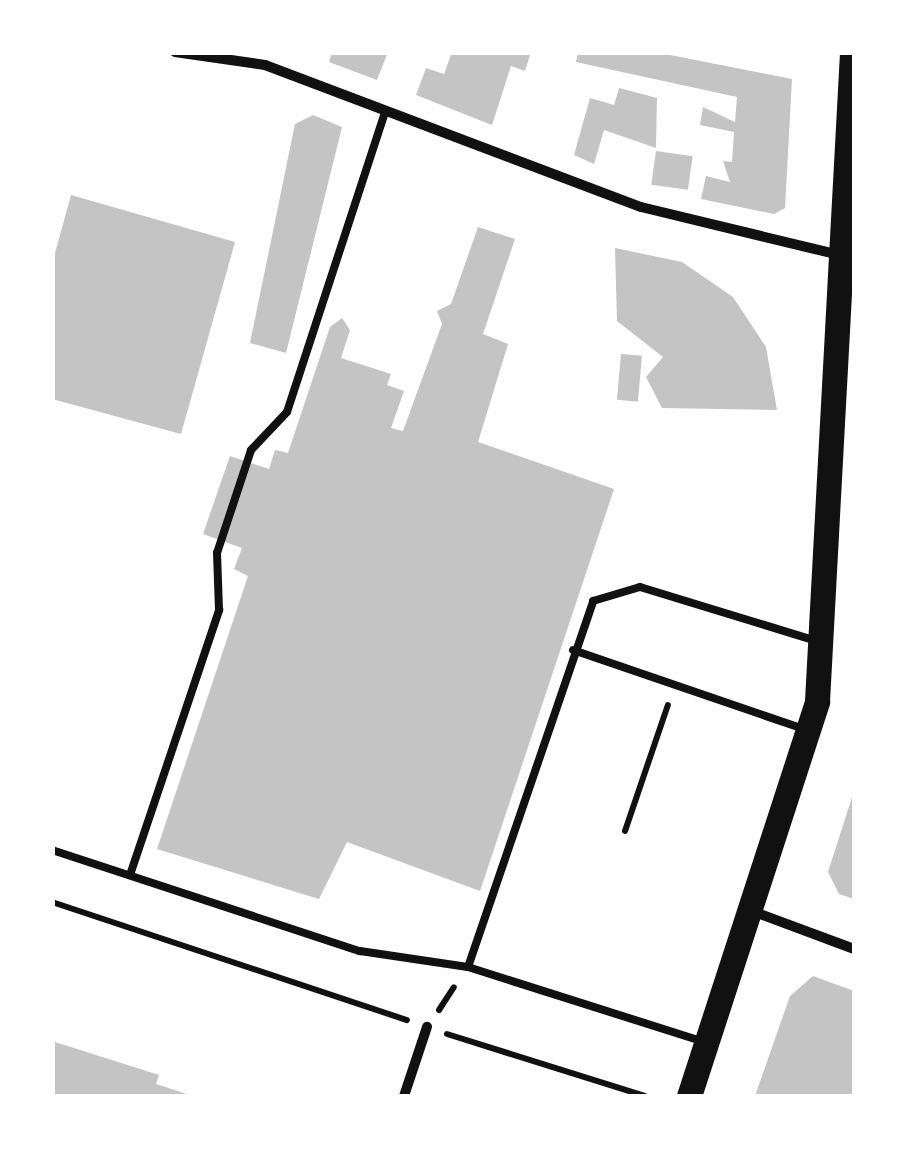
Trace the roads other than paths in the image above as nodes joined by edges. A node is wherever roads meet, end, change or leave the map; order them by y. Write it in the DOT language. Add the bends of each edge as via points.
graph roads {
  1 [pos="175,52"];
  2 [pos="852,52"];
  3 [pos="384,112"];
  4 [pos="846,256"];
  5 [pos="821,642"];
  6 [pos="574,650"];
  7 [pos="808,730"];
  8 [pos="52,850"];
  9 [pos="130,875"];
  10 [pos="751,910"];
  11 [pos="854,949"];
  12 [pos="468,967"];
  13 [pos="427,1027"];
  14 [pos="707,1043"];
  15 [pos="404,1096"];
  16 [pos="689,1096"];
  1 -- 3 [label="street" via="264,65"];
  2 -- 4 [label="main road"];
  3 -- 4 [label="street" via="641,207"];
  3 -- 9 [label="lane" via="287,412 252,450 217,553 219,610"];
  4 -- 5 [label="main road"];
  5 -- 6 [label="lane" via="640,587 593,602"];
  5 -- 7 [label="main road"];
  6 -- 7 [label="lane"];
  6 -- 12 [label="lane"];
  7 -- 10 [label="main road"];
  8 -- 9 [label="lane"];
  9 -- 12 [label="lane" via="360,951"];
  10 -- 11 [label="street"];
  10 -- 14 [label="main road"];
  12 -- 14 [label="lane"];
  13 -- 15 [label="street"];
  14 -- 16 [label="main road"];
}
